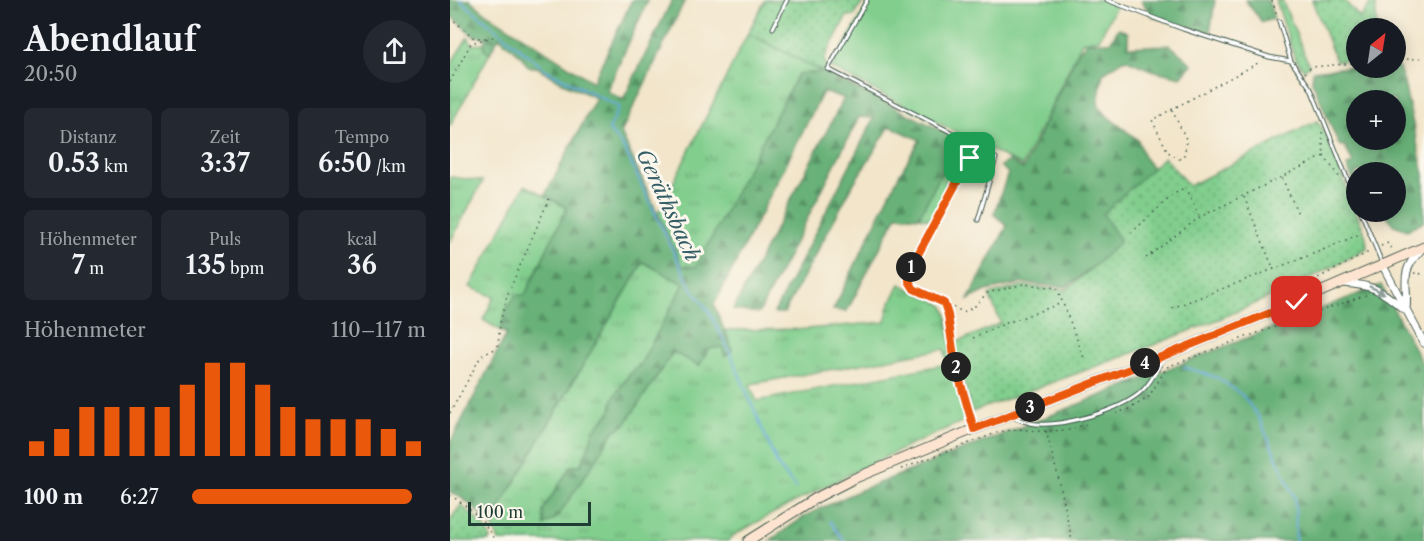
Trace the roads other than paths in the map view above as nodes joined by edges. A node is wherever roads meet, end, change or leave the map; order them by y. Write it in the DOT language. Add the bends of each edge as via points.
graph roads {
  1 [pos="787,0"];
  2 [pos="867,0"];
  3 [pos="1107,0"];
  4 [pos="1279,21"];
  5 [pos="773,27"];
  6 [pos="1291,60"];
  7 [pos="974,144"];
  8 [pos="1346,177"];
  9 [pos="978,220"];
  10 [pos="1365,222"];
  11 [pos="1424,247"];
  12 [pos="1382,264"];
  13 [pos="1342,283"];
  14 [pos="1406,312"];
  15 [pos="1424,343"];
  16 [pos="1166,355"];
  17 [pos="1008,416"];
  18 [pos="974,429"];
  19 [pos="748,541"];
  1 -- 5 [label="lane"];
  2 -- 7 [label="lane" via="828,69"];
  3 -- 6 [label="lane" via="1160,22 1269,57"];
  4 -- 6 [label="lane"];
  6 -- 8 [label="lane" via="1311,89"];
  7 -- 9 [label="lane" via="996,158"];
  7 -- 18 [label="lane" via="909,271 914,289 944,303 955,364"];
  10 -- 12 [label="lane"];
  11 -- 12 [label="main road"];
  11 -- 14 [label="street" via="1406,272"];
  12 -- 13 [label="main road"];
  12 -- 14 [label="street"];
  13 -- 14 [label="street, one-way" via="1374,287"];
  13 -- 16 [label="main road"];
  14 -- 15 [label="street"];
  16 -- 17 [label="main road"];
  16 -- 17 [label="lane" via="1143,391 1127,402 1071,422 1030,423"];
  17 -- 18 [label="main road"];
  18 -- 19 [label="main road" via="853,479"];
}
